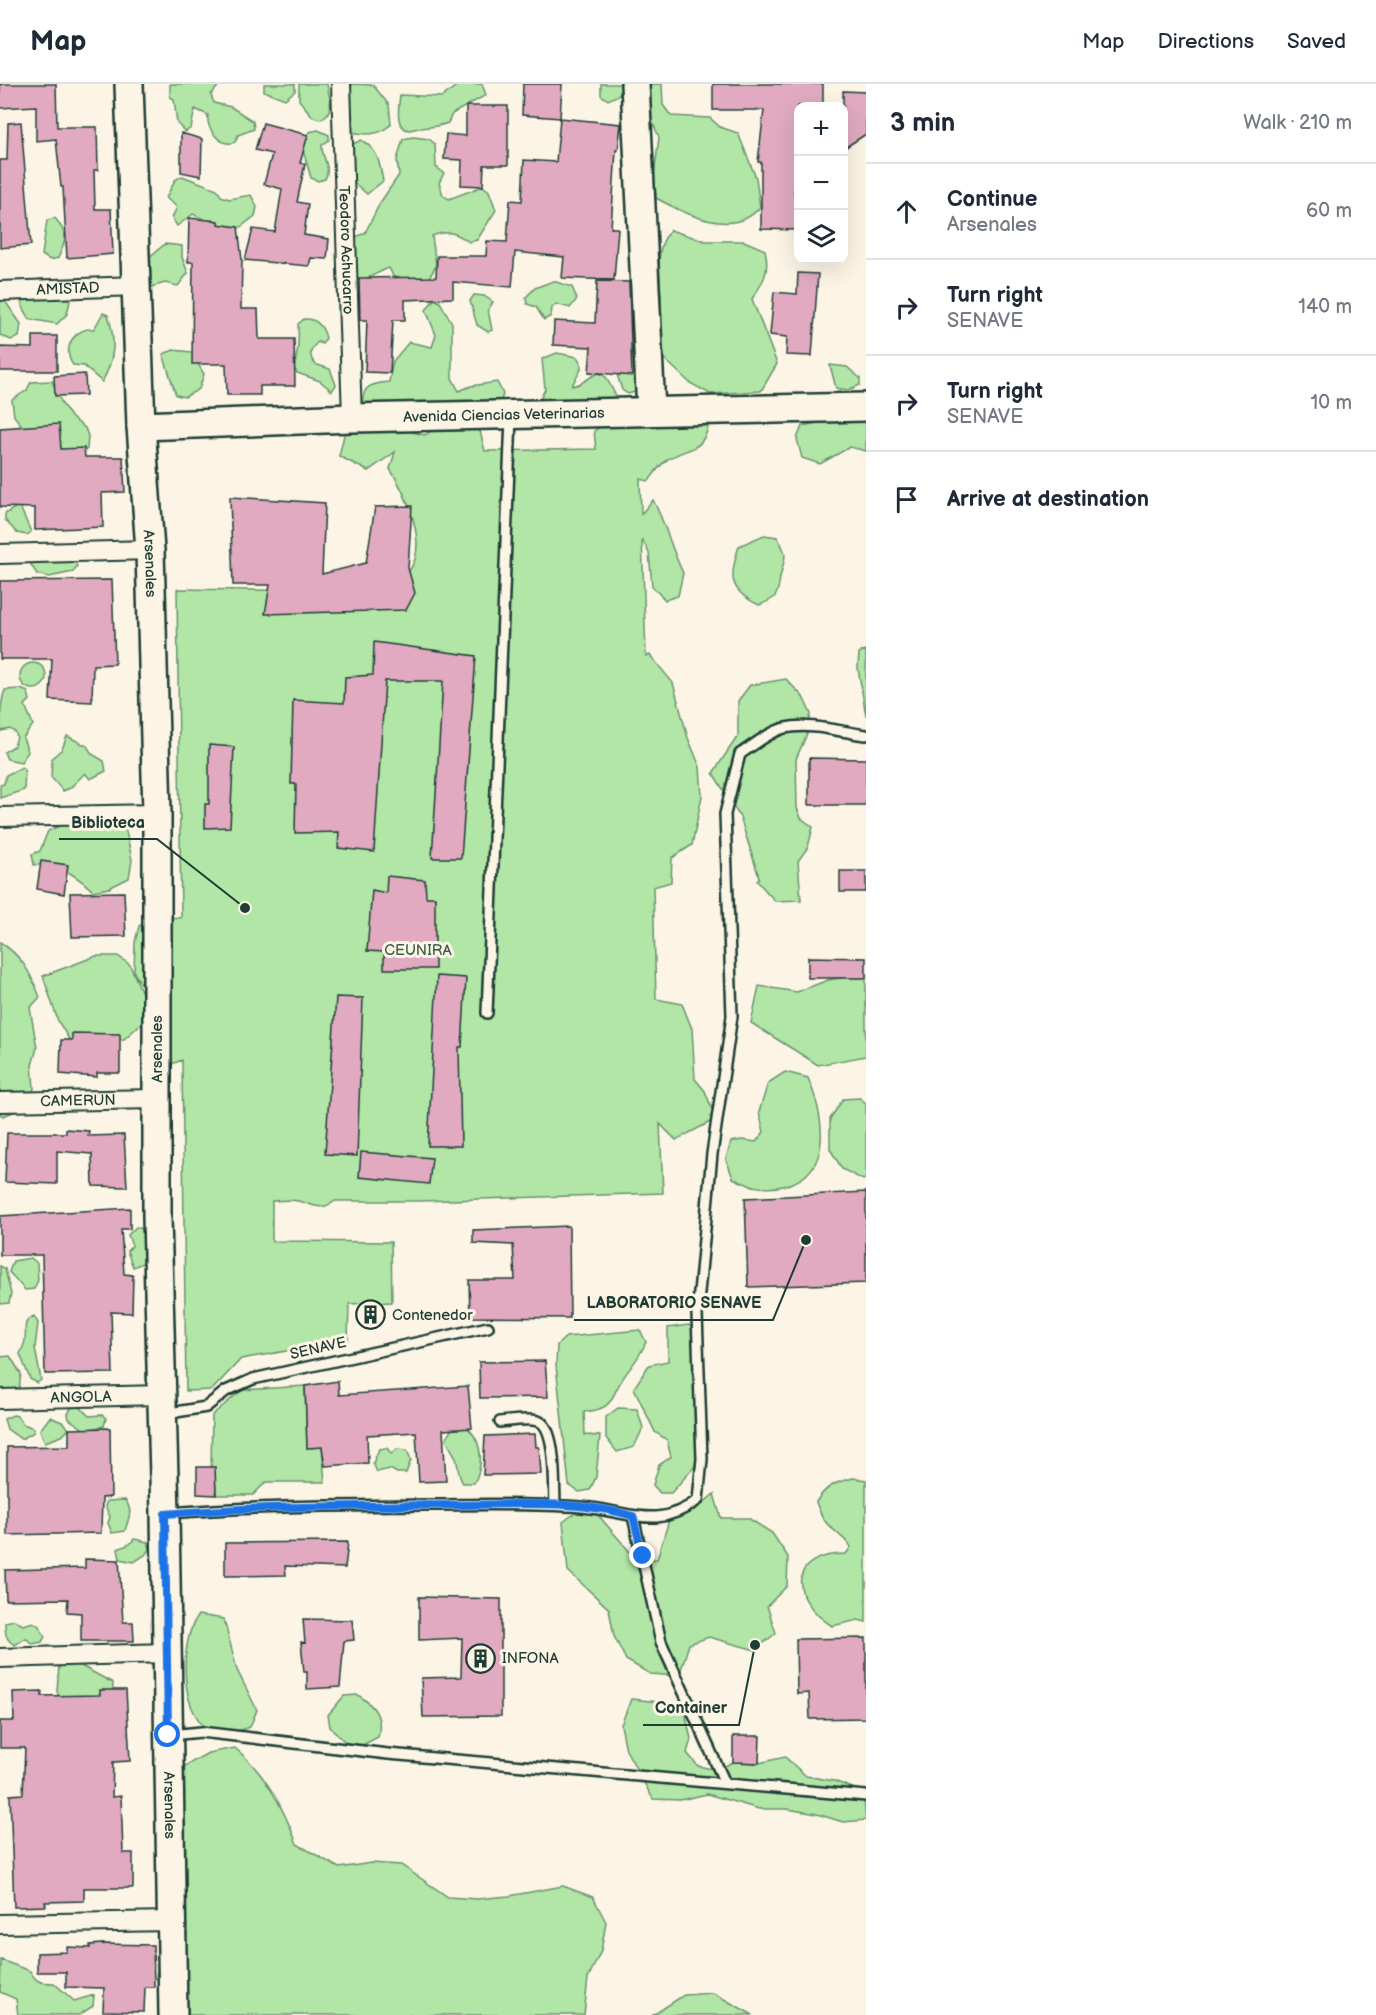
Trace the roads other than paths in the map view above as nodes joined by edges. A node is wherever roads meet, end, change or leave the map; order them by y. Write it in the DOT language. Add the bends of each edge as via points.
graph roads {
  1 [pos="129,84"];
  2 [pos="341,84"];
  3 [pos="635,84"];
  4 [pos="136,286"];
  5 [pos="0,291"];
  6 [pos="866,407"];
  7 [pos="651,411"];
  8 [pos="511,414"];
  9 [pos="352,418"];
  10 [pos="141,426"];
  11 [pos="150,550"];
  12 [pos="0,554"];
  13 [pos="866,735"];
  14 [pos="157,814"];
  15 [pos="0,817"];
  16 [pos="487,1012"];
  17 [pos="156,1099"];
  18 [pos="0,1102"];
  19 [pos="488,1327"];
  20 [pos="0,1399"];
  21 [pos="161,1405"];
  22 [pos="500,1422"];
  23 [pos="555,1505"];
  24 [pos="165,1514"];
  25 [pos="633,1516"];
  26 [pos="166,1653"];
  27 [pos="0,1658"];
  28 [pos="168,1735"];
  29 [pos="725,1783"];
  30 [pos="866,1796"];
  31 [pos="171,1921"];
  32 [pos="0,1924"];
  33 [pos="173,2015"];
  1 -- 4 [label="main road, Arsenales"];
  2 -- 9 [label="street, Teodoro Achucarro"];
  3 -- 7 [label="main road"];
  4 -- 5 [label="street, AMISTAD"];
  4 -- 10 [label="main road, Arsenales"];
  6 -- 7 [label="main road, Avenida Ciencias Veterinarias"];
  7 -- 8 [label="main road, Avenida Ciencias Veterinarias"];
  8 -- 9 [label="main road, Avenida Ciencias Veterinarias"];
  8 -- 16 [label="lane"];
  9 -- 10 [label="main road, Avenida Ciencias Veterinarias"];
  10 -- 11 [label="main road, Arsenales"];
  11 -- 12 [label="street"];
  11 -- 14 [label="main road, Arsenales"];
  13 -- 25 [label="lane" via="810,727 785,728 740,754 725,814 732,1016 712,1154 697,1314 702,1459 698,1500 681,1513 665,1517"];
  14 -- 15 [label="street"];
  14 -- 17 [label="main road, Arsenales"];
  17 -- 18 [label="street, CAMERUN"];
  17 -- 21 [label="main road, Arsenales"];
  19 -- 21 [label="lane, SENAVE" via="253,1379 226,1391 206,1407"];
  20 -- 21 [label="street, ANGOLA"];
  21 -- 24 [label="main road, Arsenales"];
  22 -- 23 [label="lane" via="538,1421 546,1426 551,1437"];
  23 -- 24 [label="lane" via="263,1506"];
  23 -- 25 [label="lane" via="607,1509"];
  24 -- 26 [label="main road, Arsenales"];
  25 -- 29 [label="lane" via="662,1642"];
  26 -- 27 [label="street"];
  26 -- 28 [label="main road, Arsenales"];
  28 -- 29 [label="lane" via="201,1732 388,1754"];
  28 -- 31 [label="main road, Arsenales"];
  29 -- 30 [label="lane"];
  31 -- 32 [label="street"];
  31 -- 33 [label="main road, Arsenales"];
}
